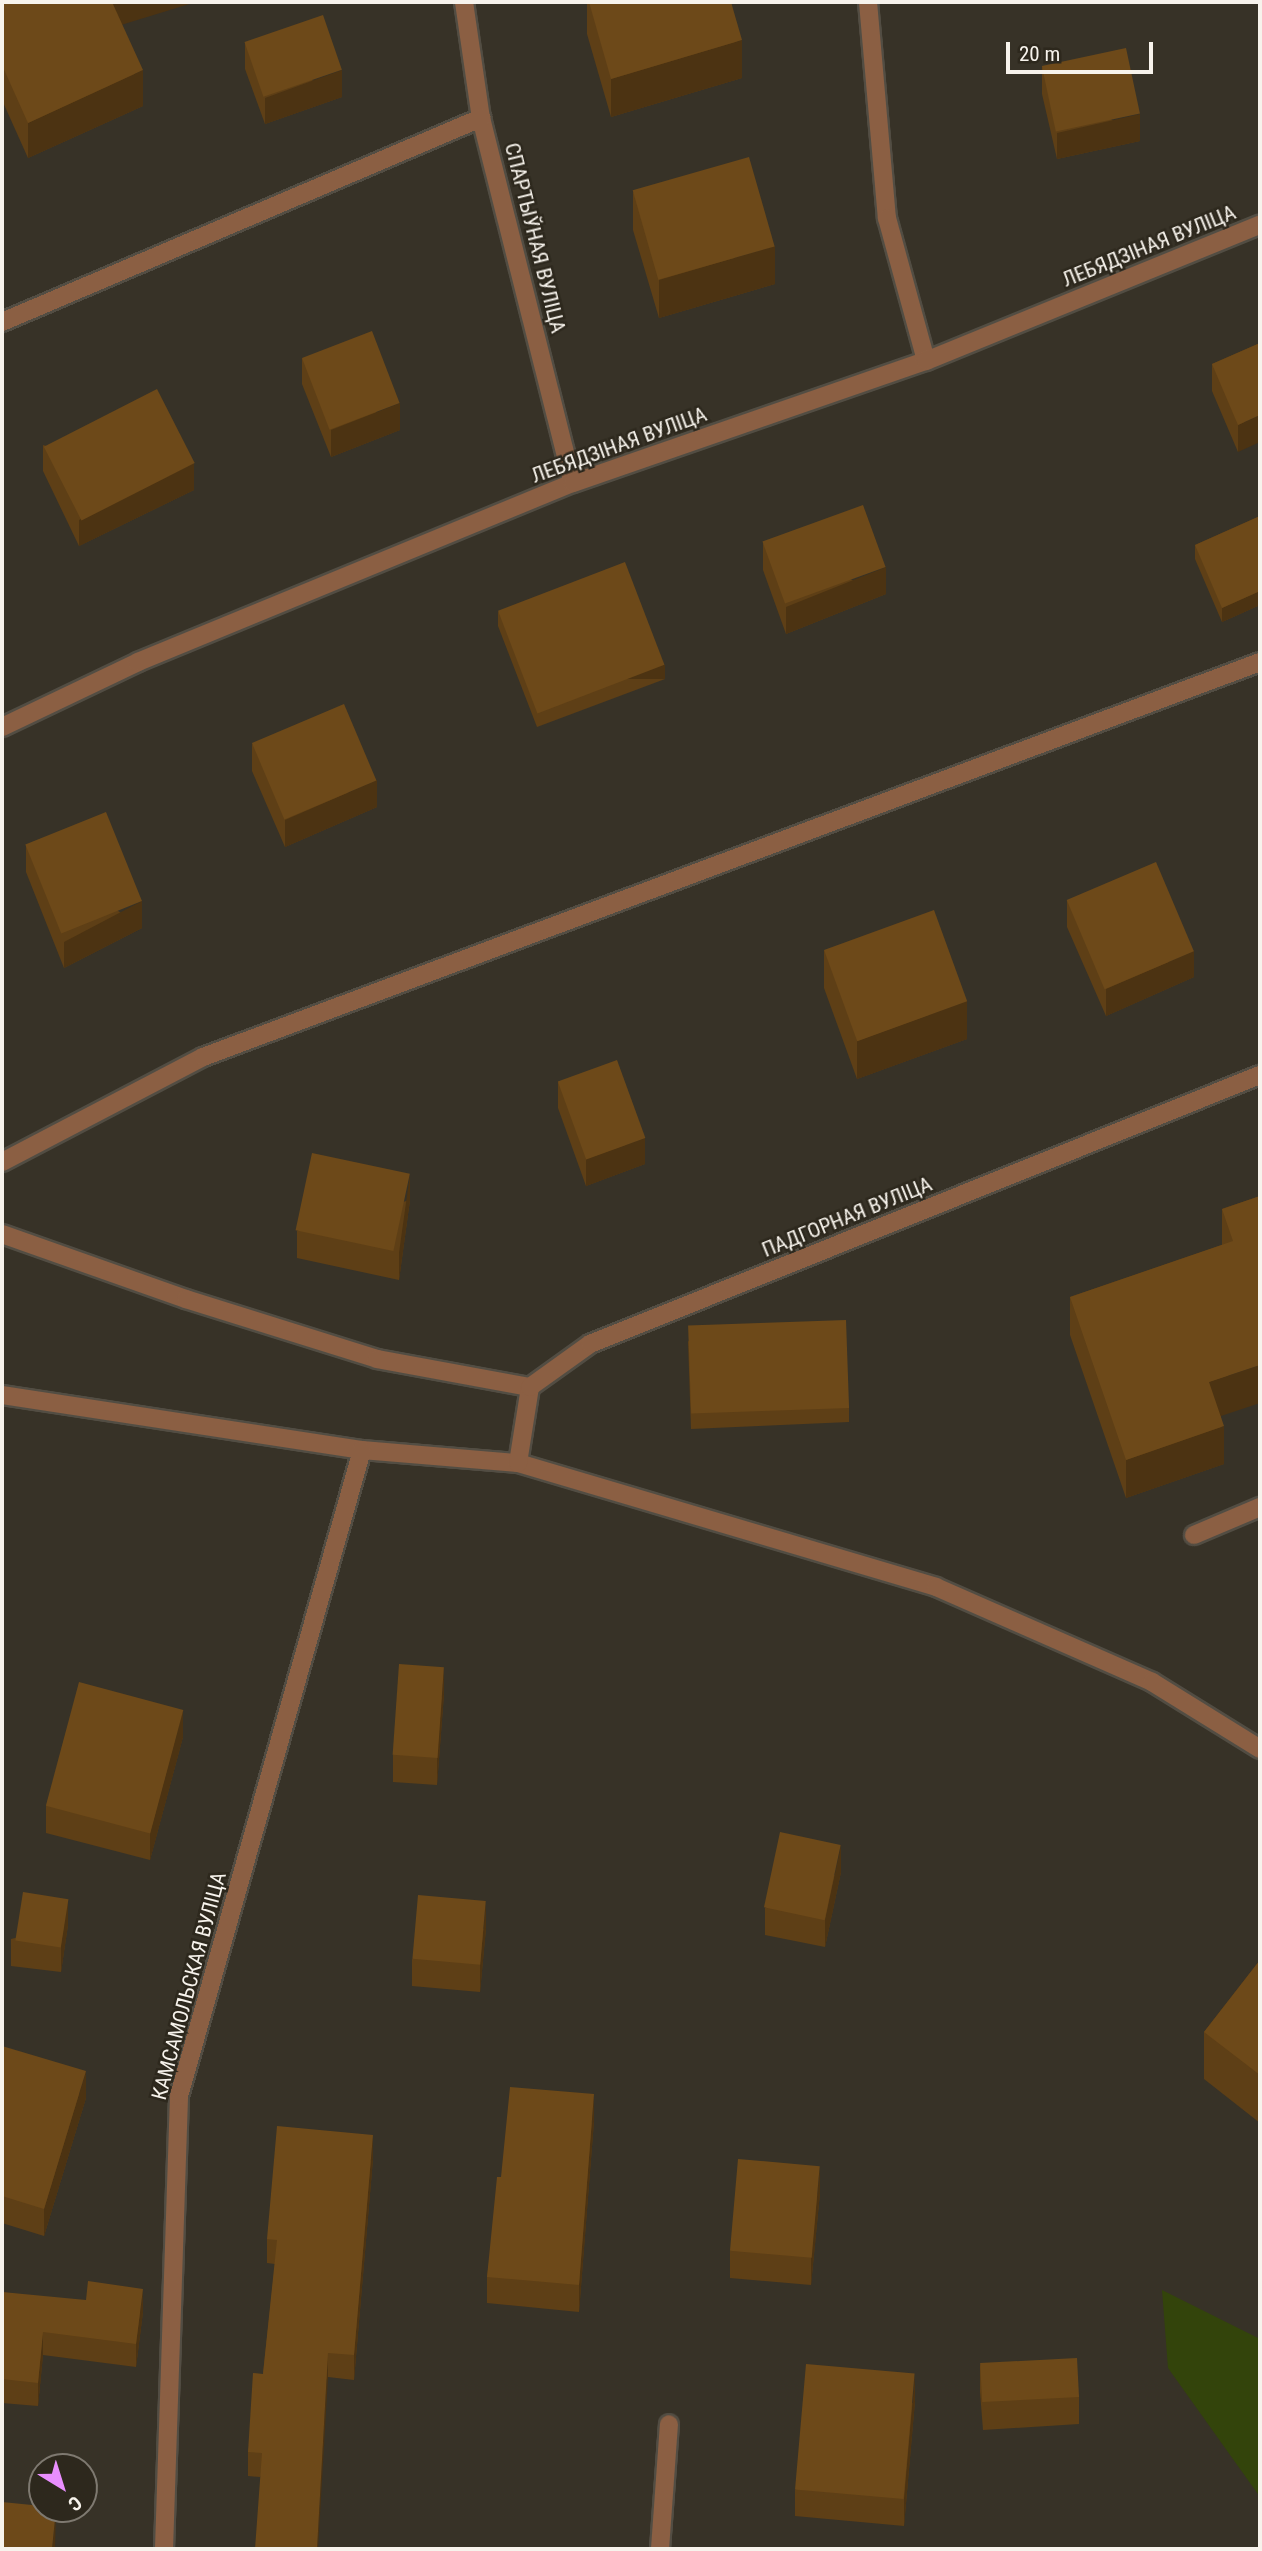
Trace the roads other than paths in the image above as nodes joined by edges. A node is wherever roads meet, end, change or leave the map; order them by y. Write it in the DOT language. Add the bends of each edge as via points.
graph roads {
  1 [pos="464,2"];
  2 [pos="868,2"];
  3 [pos="481,118"];
  4 [pos="1260,225"];
  5 [pos="2,322"];
  6 [pos="926,361"];
  7 [pos="573,483"];
  8 [pos="1260,662"];
  9 [pos="2,727"];
  10 [pos="1260,1075"];
  11 [pos="2,1162"];
  12 [pos="2,1234"];
  13 [pos="530,1387"];
  14 [pos="2,1395"];
  15 [pos="362,1450"];
  16 [pos="518,1463"];
  17 [pos="1260,1507"];
  18 [pos="1194,1535"];
  19 [pos="1260,1749"];
  20 [pos="669,2424"];
  21 [pos="164,2549"];
  22 [pos="660,2549"];
  1 -- 3 [label="street, СПАРТЫЎНАЯ ВУЛІЦА"];
  2 -- 6 [label="street" via="887,218"];
  3 -- 5 [label="street"];
  3 -- 7 [label="street, СПАРТЫЎНАЯ ВУЛІЦА"];
  4 -- 6 [label="street, ЛЕБЯДЗІНАЯ ВУЛІЦА"];
  6 -- 7 [label="street, ЛЕБЯДЗІНАЯ ВУЛІЦА"];
  7 -- 9 [label="street, ЛЕБЯДЗІНАЯ ВУЛІЦА" via="138,662"];
  8 -- 11 [label="street" via="203,1057"];
  10 -- 13 [label="street, ПАДГОРНАЯ ВУЛІЦА" via="590,1344"];
  12 -- 13 [label="street" via="377,1359"];
  13 -- 16 [label="street"];
  14 -- 15 [label="street"];
  15 -- 16 [label="street"];
  15 -- 21 [label="street, КАМСАМОЛЬСКАЯ ВУЛІЦА" via="179,2096"];
  16 -- 19 [label="street" via="936,1587 1152,1682"];
  17 -- 18 [label="street"];
  20 -- 22 [label="street"];
}
